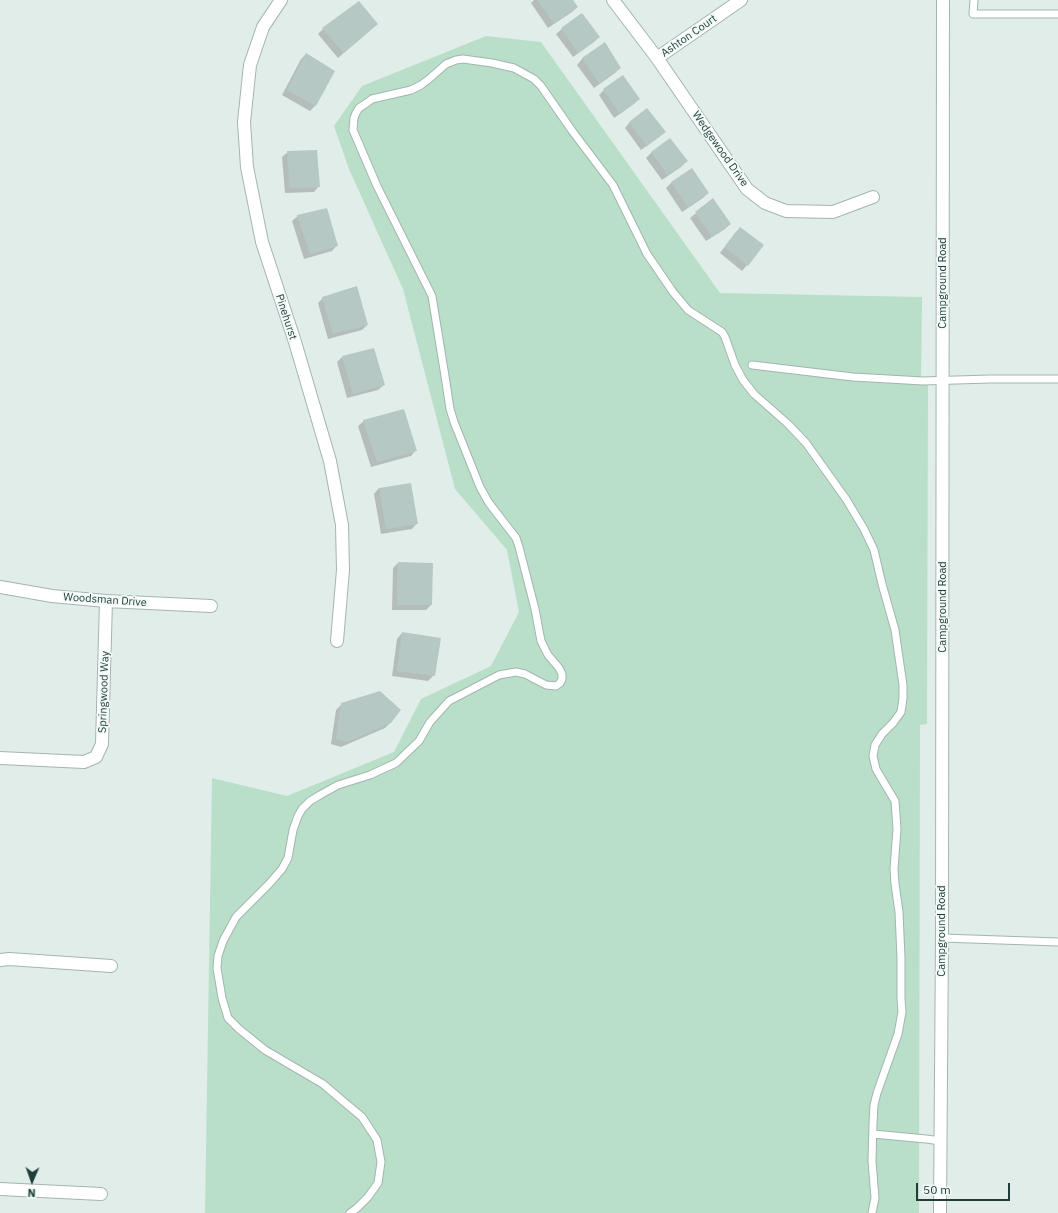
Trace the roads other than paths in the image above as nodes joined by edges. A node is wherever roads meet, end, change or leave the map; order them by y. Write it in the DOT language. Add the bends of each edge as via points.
graph roads {
  1 [pos="281,0"];
  2 [pos="613,0"];
  3 [pos="741,0"];
  4 [pos="943,0"];
  5 [pos="974,0"];
  6 [pos="1058,14"];
  7 [pos="657,58"];
  8 [pos="873,197"];
  9 [pos="752,365"];
  10 [pos="1058,379"];
  11 [pos="943,381"];
  12 [pos="0,587"];
  13 [pos="106,601"];
  14 [pos="211,606"];
  15 [pos="337,641"];
  16 [pos="0,758"];
  17 [pos="942,938"];
  18 [pos="1058,942"];
  19 [pos="0,960"];
  20 [pos="112,966"];
  21 [pos="873,1134"];
  22 [pos="941,1142"];
  23 [pos="0,1189"];
  24 [pos="102,1194"];
  25 [pos="350,1213"];
  26 [pos="872,1213"];
  27 [pos="940,1213"];
  1 -- 15 [label="street, Pinehurst" via="263,27 250,65 244,122 247,167 262,242 330,461 342,525 343,570"];
  2 -- 7 [label="street, Wedgewood Drive"];
  3 -- 7 [label="street, Ashton Court"];
  4 -- 11 [label="street, Campground Road"];
  5 -- 6 [label="lane" via="974,14"];
  7 -- 8 [label="street, Wedgewood Drive" via="747,189 765,203 786,211 833,212"];
  9 -- 11 [label="lane" via="853,377"];
  10 -- 11 [label="lane"];
  11 -- 17 [label="street, Campground Road"];
  12 -- 13 [label="street, Woodsman Drive" via="52,596"];
  13 -- 14 [label="street, Woodsman Drive"];
  13 -- 16 [label="street, Springwood Way" via="102,744 96,757 84,762"];
  17 -- 18 [label="lane"];
  17 -- 22 [label="street, Campground Road"];
  19 -- 20 [label="street"];
  21 -- 22 [label="lane"];
  21 -- 25 [label="lane" via="874,1105 895,1043 902,1012 899,912 894,869 897,829 895,801 876,769 873,756 875,745 901,712 903,698 895,630 874,550 846,499 806,443 754,394 743,380 722,332 688,310 673,292 647,254 613,185 541,86 534,79 509,67 456,60 446,64 416,87 372,100 364,105 354,118 353,130 377,186 432,296 454,422 480,488 489,504 516,538 542,640 548,655 559,668 562,679 556,686 546,685 516,672 498,675 449,701 430,722 419,741 396,763 338,785 310,802 298,816 288,858 282,869 236,917 223,941 218,956 218,968 228,1018 265,1050 323,1084 362,1117 377,1140 381,1162 378,1183 368,1197"];
  21 -- 26 [label="lane" via="875,1198"];
  22 -- 27 [label="street, Campground Road"];
  23 -- 24 [label="street"];
}
